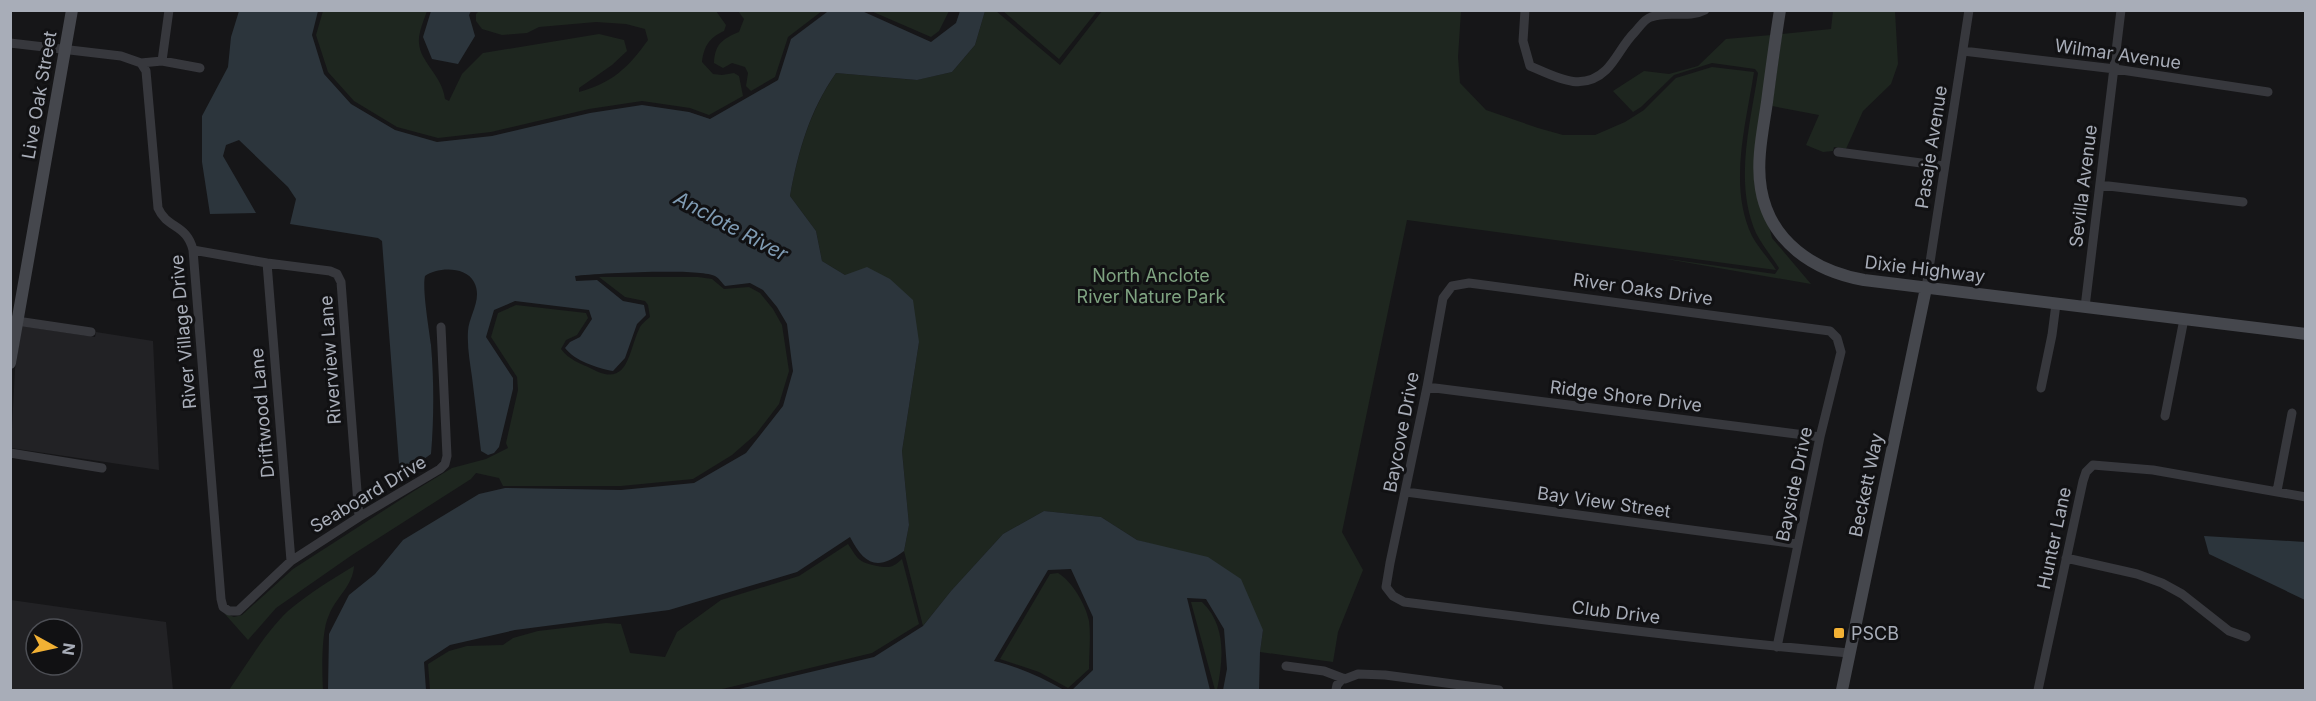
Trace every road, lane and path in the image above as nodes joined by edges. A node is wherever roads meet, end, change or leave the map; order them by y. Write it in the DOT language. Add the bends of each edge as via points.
graph roads {
  1 [pos="72,10"];
  2 [pos="169,10"];
  3 [pos="1525,10"];
  4 [pos="1705,10"];
  5 [pos="1780,10"];
  6 [pos="1969,10"];
  7 [pos="2121,10"];
  8 [pos="10,43"];
  9 [pos="66,50"];
  10 [pos="1963,51"];
  11 [pos="162,61"];
  12 [pos="141,63"];
  13 [pos="200,68"];
  14 [pos="2115,69"];
  15 [pos="2268,92"];
  16 [pos="1838,152"];
  17 [pos="1944,166"];
  18 [pos="2100,184"];
  19 [pos="2243,202"];
  20 [pos="193,250"];
  21 [pos="267,263"];
  22 [pos="1452,286"];
  23 [pos="1926,288"];
  24 [pos="2056,304"];
  25 [pos="2085,307"];
  26 [pos="2184,319"];
  27 [pos="14,320"];
  28 [pos="441,327"];
  29 [pos="1830,331"];
  30 [pos="91,332"];
  31 [pos="2306,334"];
  32 [pos="10,363"];
  33 [pos="1427,387"];
  34 [pos="2041,388"];
  35 [pos="2292,413"];
  36 [pos="2165,416"];
  37 [pos="1820,437"];
  38 [pos="10,453"];
  39 [pos="102,468"];
  40 [pos="2277,491"];
  41 [pos="1406,492"];
  42 [pos="2306,497"];
  43 [pos="358,517"];
  44 [pos="1797,544"];
  45 [pos="2066,558"];
  46 [pos="291,561"];
  47 [pos="1386,587"];
  48 [pos="229,611"];
  49 [pos="2246,638"];
  50 [pos="1777,647"];
  51 [pos="1849,653"];
  52 [pos="1286,666"];
  53 [pos="1343,678"];
  54 [pos="1336,690"];
  55 [pos="1499,690"];
  56 [pos="1842,690"];
  57 [pos="2038,690"];
  1 -- 9 [label="street, Live Oak Street"];
  2 -- 11 [label="street"];
  3 -- 4 [label="street" via="1523,41 1530,66 1575,84 1592,80 1607,69 1648,18 1696,15"];
  5 -- 23 [label="street, Dixie Highway" via="1760,159 1761,189 1773,221 1797,252 1820,268 1841,276"];
  6 -- 10 [label="street, Pasaje Avenue"];
  7 -- 14 [label="street, Sevilla Avenue"];
  8 -- 9 [label="street"];
  9 -- 12 [label="street" via="121,56"];
  9 -- 27 [label="street, Live Oak Street"];
  10 -- 14 [label="street, Wilmar Avenue"];
  10 -- 17 [label="street, Pasaje Avenue"];
  11 -- 12 [label="street"];
  11 -- 13 [label="street"];
  12 -- 20 [label="street, River Village Drive" via="146,70 158,208 163,217 187,233"];
  14 -- 15 [label="street, Wilmar Avenue"];
  14 -- 18 [label="street, Sevilla Avenue"];
  16 -- 17 [label="street"];
  17 -- 23 [label="street, Pasaje Avenue"];
  18 -- 19 [label="street"];
  18 -- 25 [label="street, Sevilla Avenue"];
  20 -- 21 [label="street, Riverview Lane"];
  20 -- 48 [label="street, River Village Drive" via="221,599"];
  21 -- 43 [label="street, Riverview Lane" via="330,271 341,282"];
  21 -- 46 [label="street, Driftwood Lane"];
  22 -- 29 [label="street, River Oaks Drive" via="1469,283"];
  22 -- 33 [label="street, Baycove Drive" via="1443,298"];
  23 -- 24 [label="street, Dixie Highway"];
  23 -- 51 [label="street, Beckett Way"];
  24 -- 25 [label="street, Dixie Highway"];
  24 -- 34 [label="street"];
  25 -- 26 [label="street, Dixie Highway"];
  26 -- 31 [label="street, Dixie Highway"];
  26 -- 36 [label="street"];
  27 -- 30 [label="street"];
  27 -- 32 [label="street, Live Oak Street"];
  28 -- 43 [label="street, Seaboard Drive" via="445,464"];
  29 -- 37 [label="street, Bayside Drive" via="1841,352"];
  33 -- 37 [label="street, Ridge Shore Drive"];
  33 -- 41 [label="street, Baycove Drive"];
  35 -- 40 [label="street"];
  37 -- 44 [label="street, Bayside Drive"];
  38 -- 39 [label="street"];
  40 -- 42 [label="street, Hunter Lane"];
  40 -- 45 [label="street, Hunter Lane" via="2153,470 2093,465 2086,472"];
  41 -- 44 [label="street, Bay View Street"];
  41 -- 47 [label="street, Baycove Drive"];
  43 -- 46 [label="street, Seaboard Drive"];
  44 -- 50 [label="street, Bayside Drive"];
  45 -- 49 [label="street" via="2162,583 2229,631"];
  45 -- 57 [label="street, Hunter Lane"];
  46 -- 48 [label="street, Seaboard Drive" via="238,611"];
  47 -- 50 [label="street, Club Drive" via="1404,602"];
  50 -- 51 [label="street, Club Drive"];
  51 -- 56 [label="street, Beckett Way"];
  52 -- 53 [label="street"];
  53 -- 54 [label="street"];
  53 -- 55 [label="street" via="1385,675"];
}
